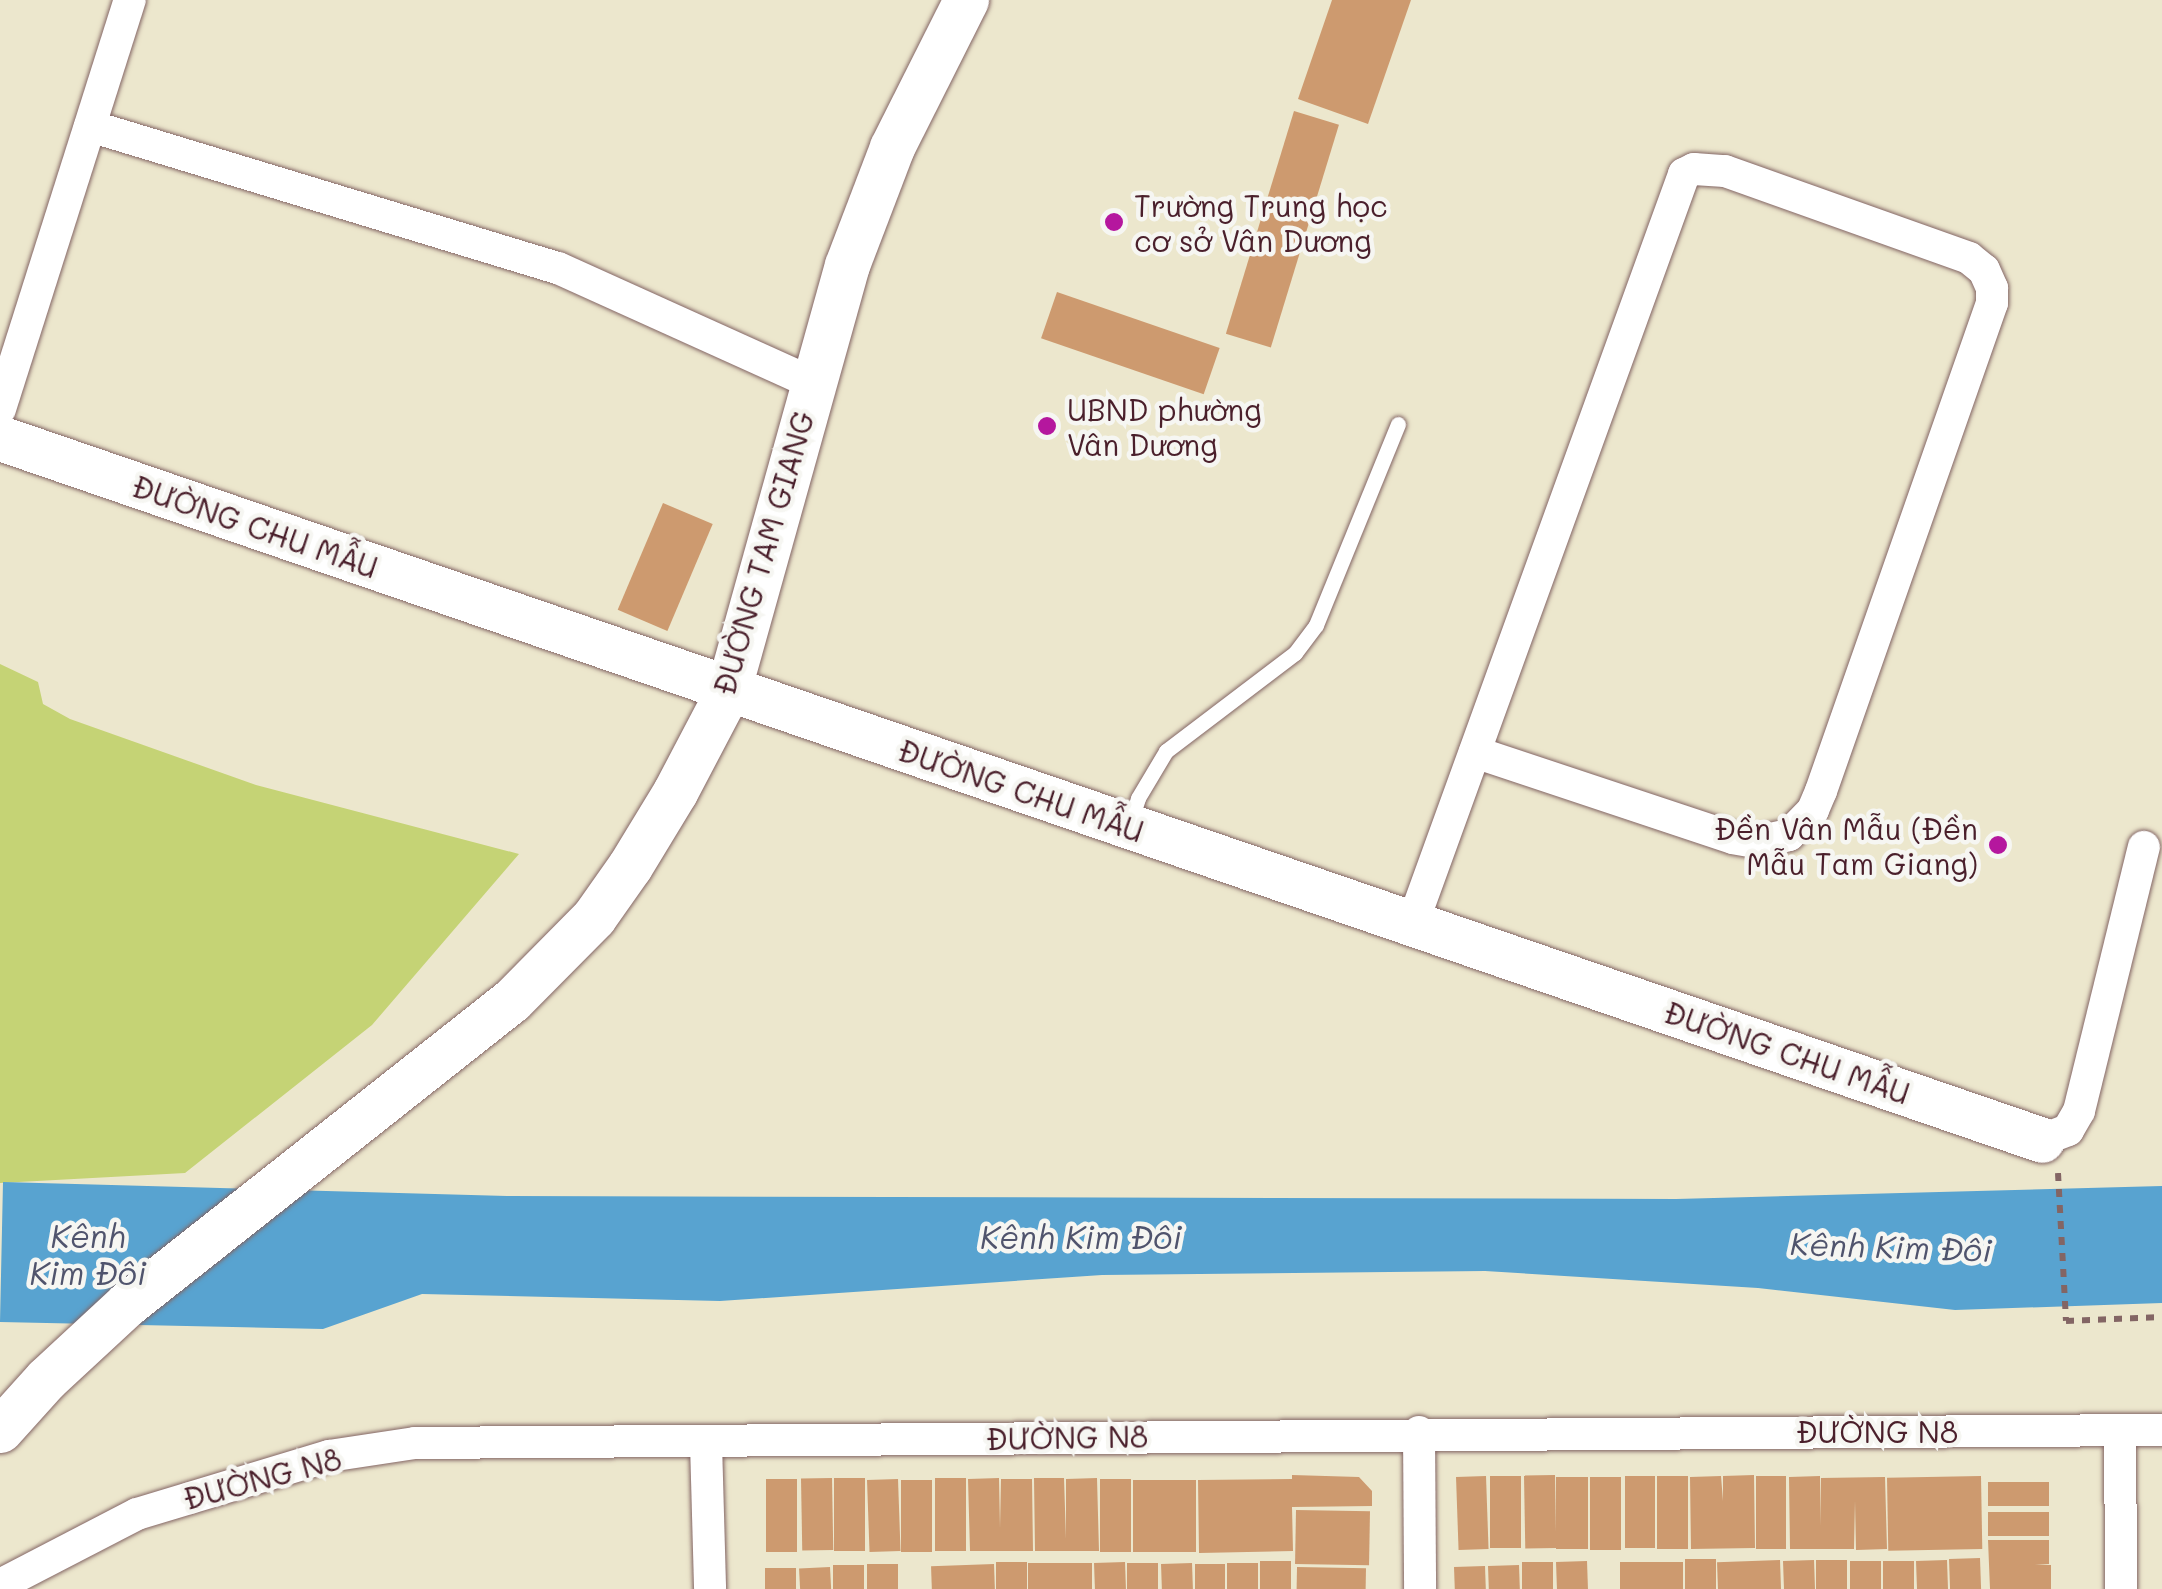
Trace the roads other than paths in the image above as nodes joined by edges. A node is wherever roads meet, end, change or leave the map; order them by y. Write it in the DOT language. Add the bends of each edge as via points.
graph roads {
  1 [pos="130,0"];
  2 [pos="966,0"];
  3 [pos="90,126"];
  4 [pos="813,382"];
  5 [pos="0,409"];
  6 [pos="1398,424"];
  7 [pos="0,438"];
  8 [pos="728,690"];
  9 [pos="1475,752"];
  10 [pos="1129,827"];
  11 [pos="2144,848"];
  12 [pos="1413,922"];
  13 [pos="2042,1140"];
  14 [pos="0,1430"];
  15 [pos="2120,1430"];
  16 [pos="2162,1430"];
  17 [pos="1419,1432"];
  18 [pos="706,1442"];
  19 [pos="0,1585"];
  20 [pos="710,1589"];
  21 [pos="1420,1589"];
  22 [pos="2121,1589"];
  1 -- 3 [label="street"];
  2 -- 4 [label="street, ĐƯỜNG TAM GIANG" via="892,147 847,265"];
  3 -- 4 [label="street" via="558,268"];
  3 -- 5 [label="street"];
  4 -- 8 [label="street, ĐƯỜNG TAM GIANG"];
  6 -- 10 [label="lane" via="1316,624 1295,653 1166,751"];
  7 -- 8 [label="street, ĐƯỜNG CHU MẪU"];
  8 -- 10 [label="street, ĐƯỜNG CHU MẪU"];
  8 -- 14 [label="street, ĐƯỜNG TAM GIANG" via="676,792 594,917 511,1001 94,1334"];
  9 -- 9 [label="street" via="1684,174 1725,171 1969,258 1984,270 1992,304 1822,791 1789,835 1755,842 1733,838"];
  9 -- 12 [label="street"];
  10 -- 12 [label="street, ĐƯỜNG CHU MẪU"];
  11 -- 13 [label="street" via="2079,1111 2062,1135"];
  12 -- 13 [label="street, ĐƯỜNG CHU MẪU"];
  15 -- 16 [label="street, ĐƯỜNG N8"];
  15 -- 17 [label="street, ĐƯỜNG N8"];
  15 -- 22 [label="street"];
  17 -- 18 [label="street, ĐƯỜNG N8"];
  17 -- 21 [label="street"];
  18 -- 19 [label="street, ĐƯỜNG N8" via="415,1443 329,1456 138,1514"];
  18 -- 20 [label="street"];
}
